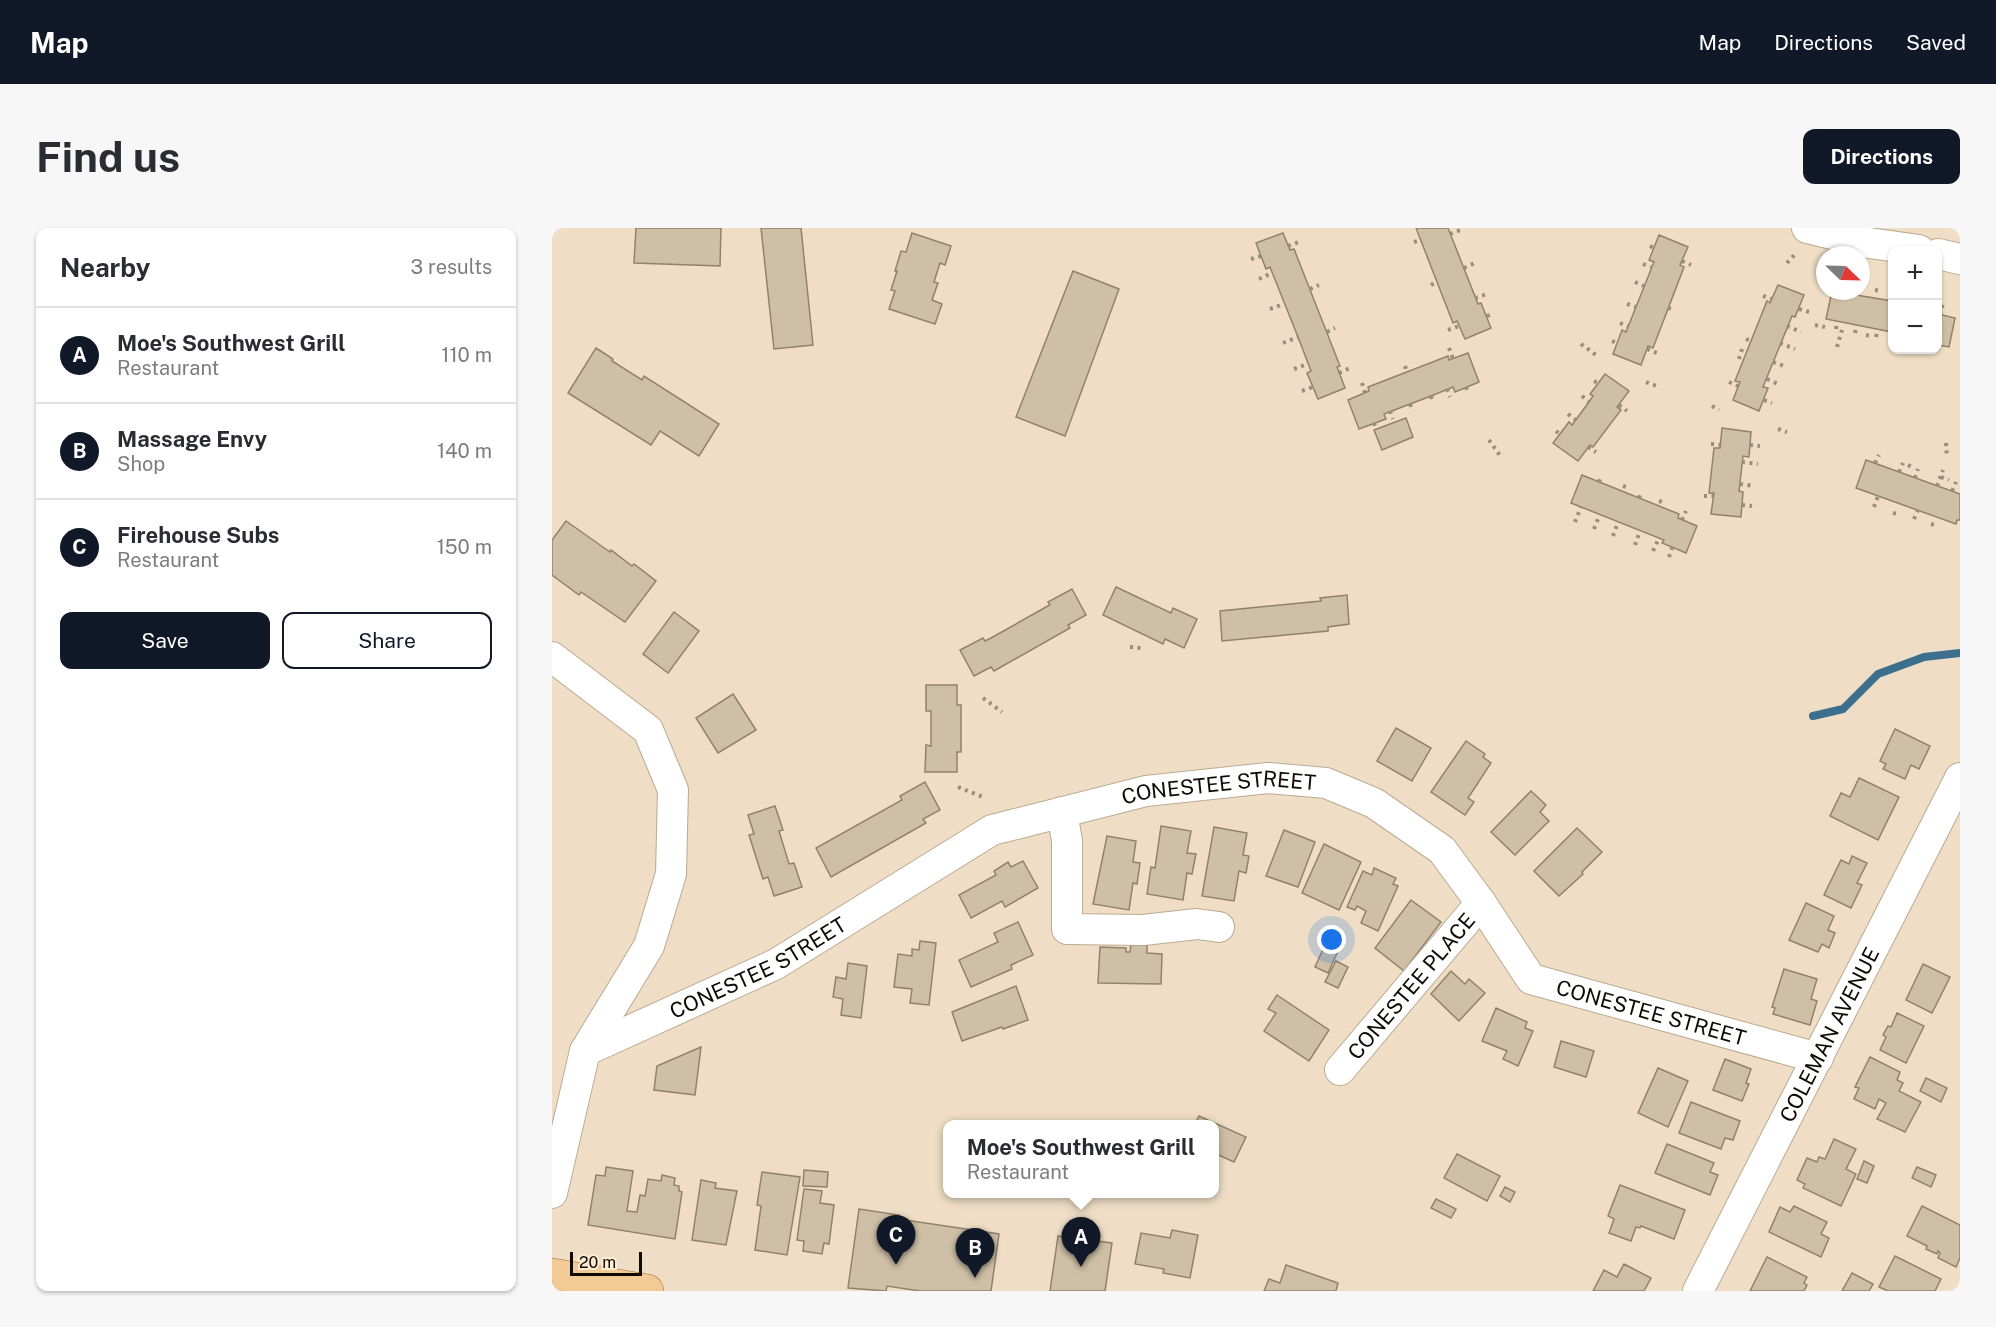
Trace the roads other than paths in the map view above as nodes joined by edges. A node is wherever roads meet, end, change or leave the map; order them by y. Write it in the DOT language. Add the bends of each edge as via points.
graph roads {
  1 [pos="1808,228"];
  2 [pos="1890,246"];
  3 [pos="1942,255"];
  4 [pos="1960,259"];
  5 [pos="552,657"];
  6 [pos="1960,778"];
  7 [pos="1062,812"];
  8 [pos="1481,903"];
  9 [pos="1219,927"];
  10 [pos="585,1051"];
  11 [pos="1818,1058"];
  12 [pos="1340,1070"];
  13 [pos="552,1193"];
  14 [pos="552,1275"];
  15 [pos="647,1291"];
  16 [pos="1698,1291"];
  1 -- 2 [label="street"];
  3 -- 4 [label="street"];
  5 -- 10 [label="street" via="648,730 673,790 671,873 649,946"];
  6 -- 11 [label="street, COLEMAN AVENUE"];
  7 -- 8 [label="street, CONESTEE STREET" via="1146,791 1268,778 1326,783 1374,803 1442,850"];
  7 -- 9 [label="street" via="1067,841 1067,929 1143,930 1197,924"];
  7 -- 10 [label="street, CONESTEE STREET" via="992,830 776,964"];
  8 -- 11 [label="street, CONESTEE STREET" via="1531,978"];
  8 -- 12 [label="street, CONESTEE PLACE"];
  10 -- 13 [label="street"];
  11 -- 16 [label="street, COLEMAN AVENUE"];
  14 -- 15 [label="main road"];
}
